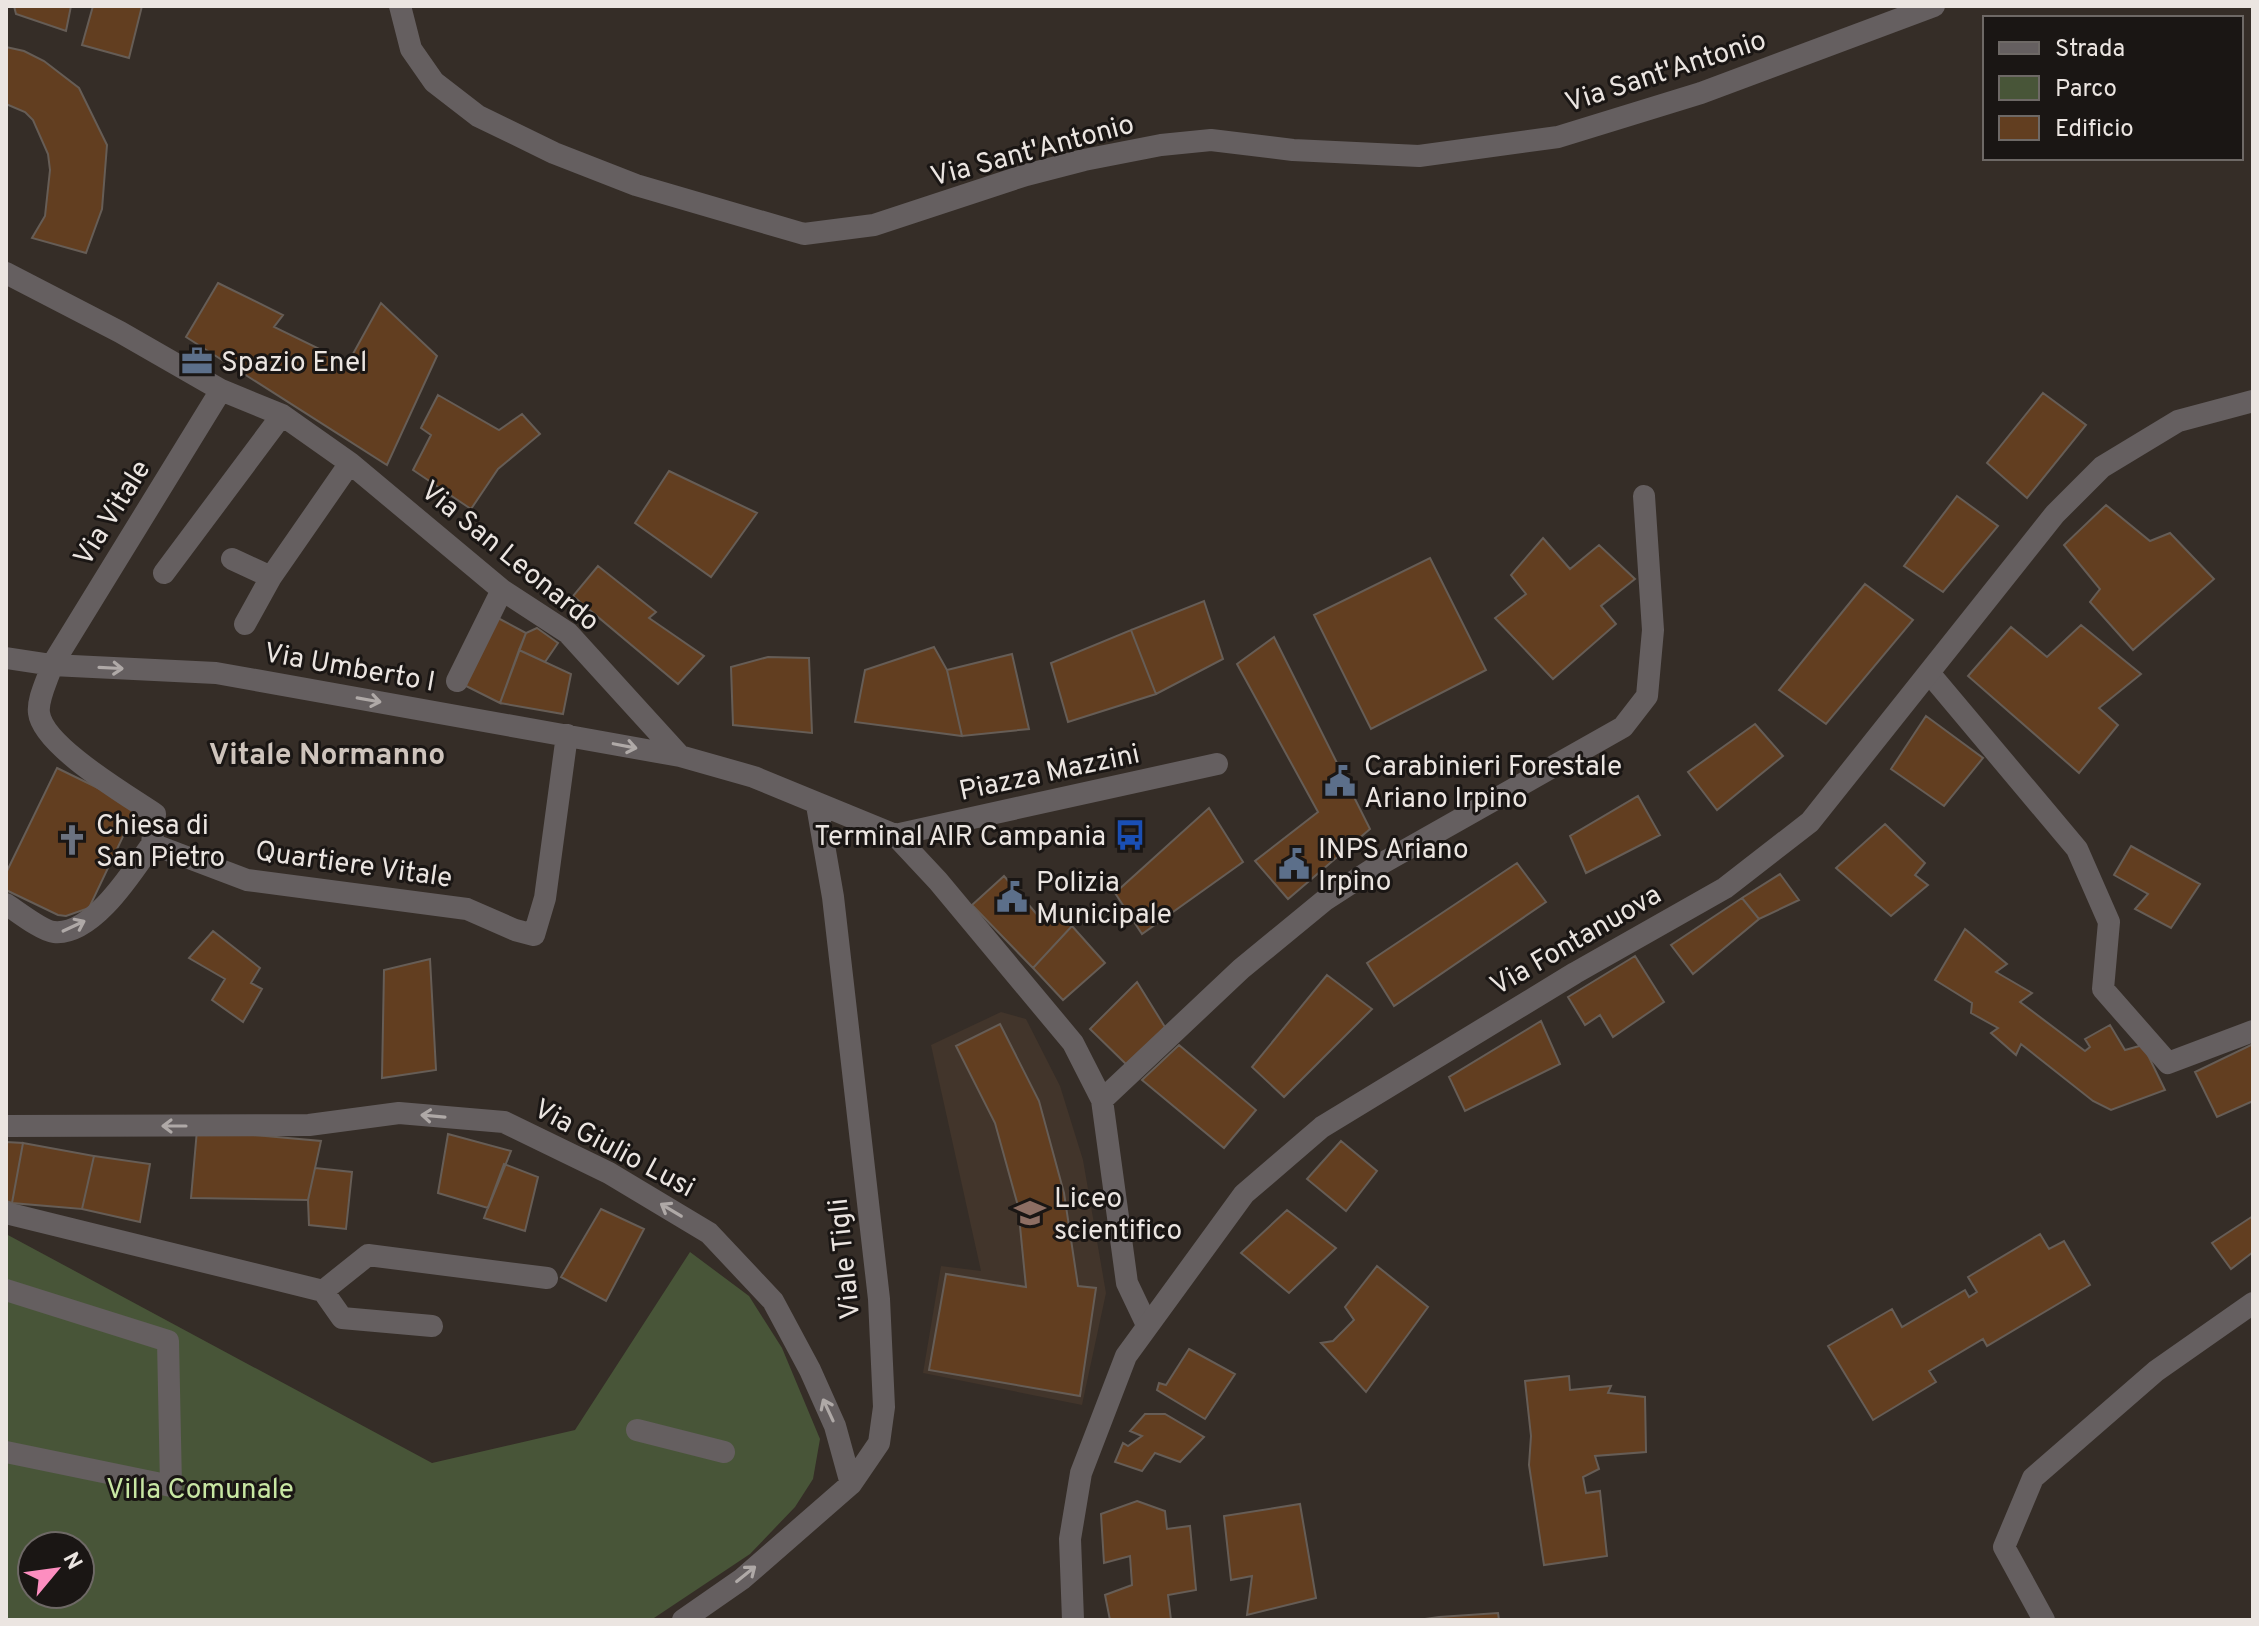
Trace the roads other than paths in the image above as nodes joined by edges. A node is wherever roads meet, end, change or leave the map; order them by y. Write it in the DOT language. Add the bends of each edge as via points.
graph roads {
  1 [pos="400,6"];
  2 [pos="1934,6"];
  3 [pos="6,273"];
  4 [pos="221,390"];
  5 [pos="2253,401"];
  6 [pos="282,415"];
  7 [pos="350,463"];
  8 [pos="1644,496"];
  9 [pos="232,559"];
  10 [pos="164,573"];
  11 [pos="271,577"];
  12 [pos="502,590"];
  13 [pos="245,624"];
  14 [pos="6,658"];
  15 [pos="52,665"];
  16 [pos="1930,674"];
  17 [pos="457,681"];
  18 [pos="567,735"];
  19 [pos="680,756"];
  20 [pos="1217,764"];
  21 [pos="817,805"];
  22 [pos="895,835"];
  23 [pos="152,844"];
  24 [pos="6,904"];
  25 [pos="2253,1031"];
  26 [pos="1102,1100"];
  27 [pos="6,1126"];
  28 [pos="6,1213"];
  29 [pos="547,1278"];
  30 [pos="6,1290"];
  31 [pos="323,1291"];
  32 [pos="2253,1303"];
  33 [pos="1147,1325"];
  34 [pos="432,1326"];
  35 [pos="637,1430"];
  36 [pos="6,1452"];
  37 [pos="724,1452"];
  38 [pos="851,1484"];
  39 [pos="683,1620"];
  40 [pos="1073,1620"];
  41 [pos="2044,1620"];
  1 -- 2 [label="street, Via Sant'Antonio" via="411,49 434,82 478,116 636,185 804,234 874,225 1026,175 1161,145 1211,140 1419,156 1558,137 1701,93"];
  3 -- 4 [label="street, Via San Leonardo"];
  4 -- 6 [label="street, Via San Leonardo"];
  4 -- 15 [label="street, Via Vitale"];
  5 -- 16 [label="street, Via Fontanuova" via="2178,421 2102,467 2055,514"];
  6 -- 7 [label="street, Via San Leonardo"];
  6 -- 10 [label="street"];
  7 -- 11 [label="street"];
  7 -- 12 [label="street, Via San Leonardo"];
  8 -- 26 [label="street" via="1653,630 1647,696 1623,727 1325,900 1241,969"];
  9 -- 11 [label="street"];
  11 -- 13 [label="street"];
  12 -- 17 [label="street"];
  12 -- 19 [label="street, Via San Leonardo" via="568,633"];
  14 -- 15 [label="street, Via Umberto I"];
  15 -- 18 [label="street, Via Umberto I, one-way" via="216,673"];
  15 -- 23 [label="street" via="38,710 43,729 155,814"];
  16 -- 25 [label="street" via="2077,849 2109,922 2103,989 2168,1063"];
  16 -- 33 [label="street, Via Fontanuova" via="1810,822 1725,888 1322,1127 1244,1194"];
  18 -- 19 [label="street, Via Umberto I, one-way"];
  18 -- 23 [label="street, Quartiere Vitale" via="547,883 534,935 467,909 247,880"];
  19 -- 21 [label="street" via="754,777"];
  20 -- 22 [label="street, Piazza Mazzini"];
  21 -- 22 [label="street"];
  21 -- 38 [label="street, Viale Tigli" via="833,897 879,1299 884,1407 879,1443"];
  22 -- 26 [label="street" via="1073,1043"];
  24 -- 23 [label="street, one-way" via="52,932 69,931 117,894"];
  26 -- 33 [label="street" via="1127,1283"];
  38 -- 27 [label="street, Via Giulio Lusi, one-way" via="835,1426 773,1301 709,1233 609,1173 504,1122 399,1113 309,1125"];
  28 -- 31 [label="street"];
  29 -- 31 [label="street" via="368,1255"];
  30 -- 36 [label="street" via="168,1341 171,1486"];
  31 -- 34 [label="street" via="342,1318"];
  32 -- 41 [label="street" via="2156,1371 2033,1478 2004,1547"];
  33 -- 40 [label="street, Via Fontanuova" via="1126,1356 1081,1473 1070,1539"];
  35 -- 37 [label="street"];
  39 -- 38 [label="street, Viale Tigli, one-way" via="742,1579"];
}
